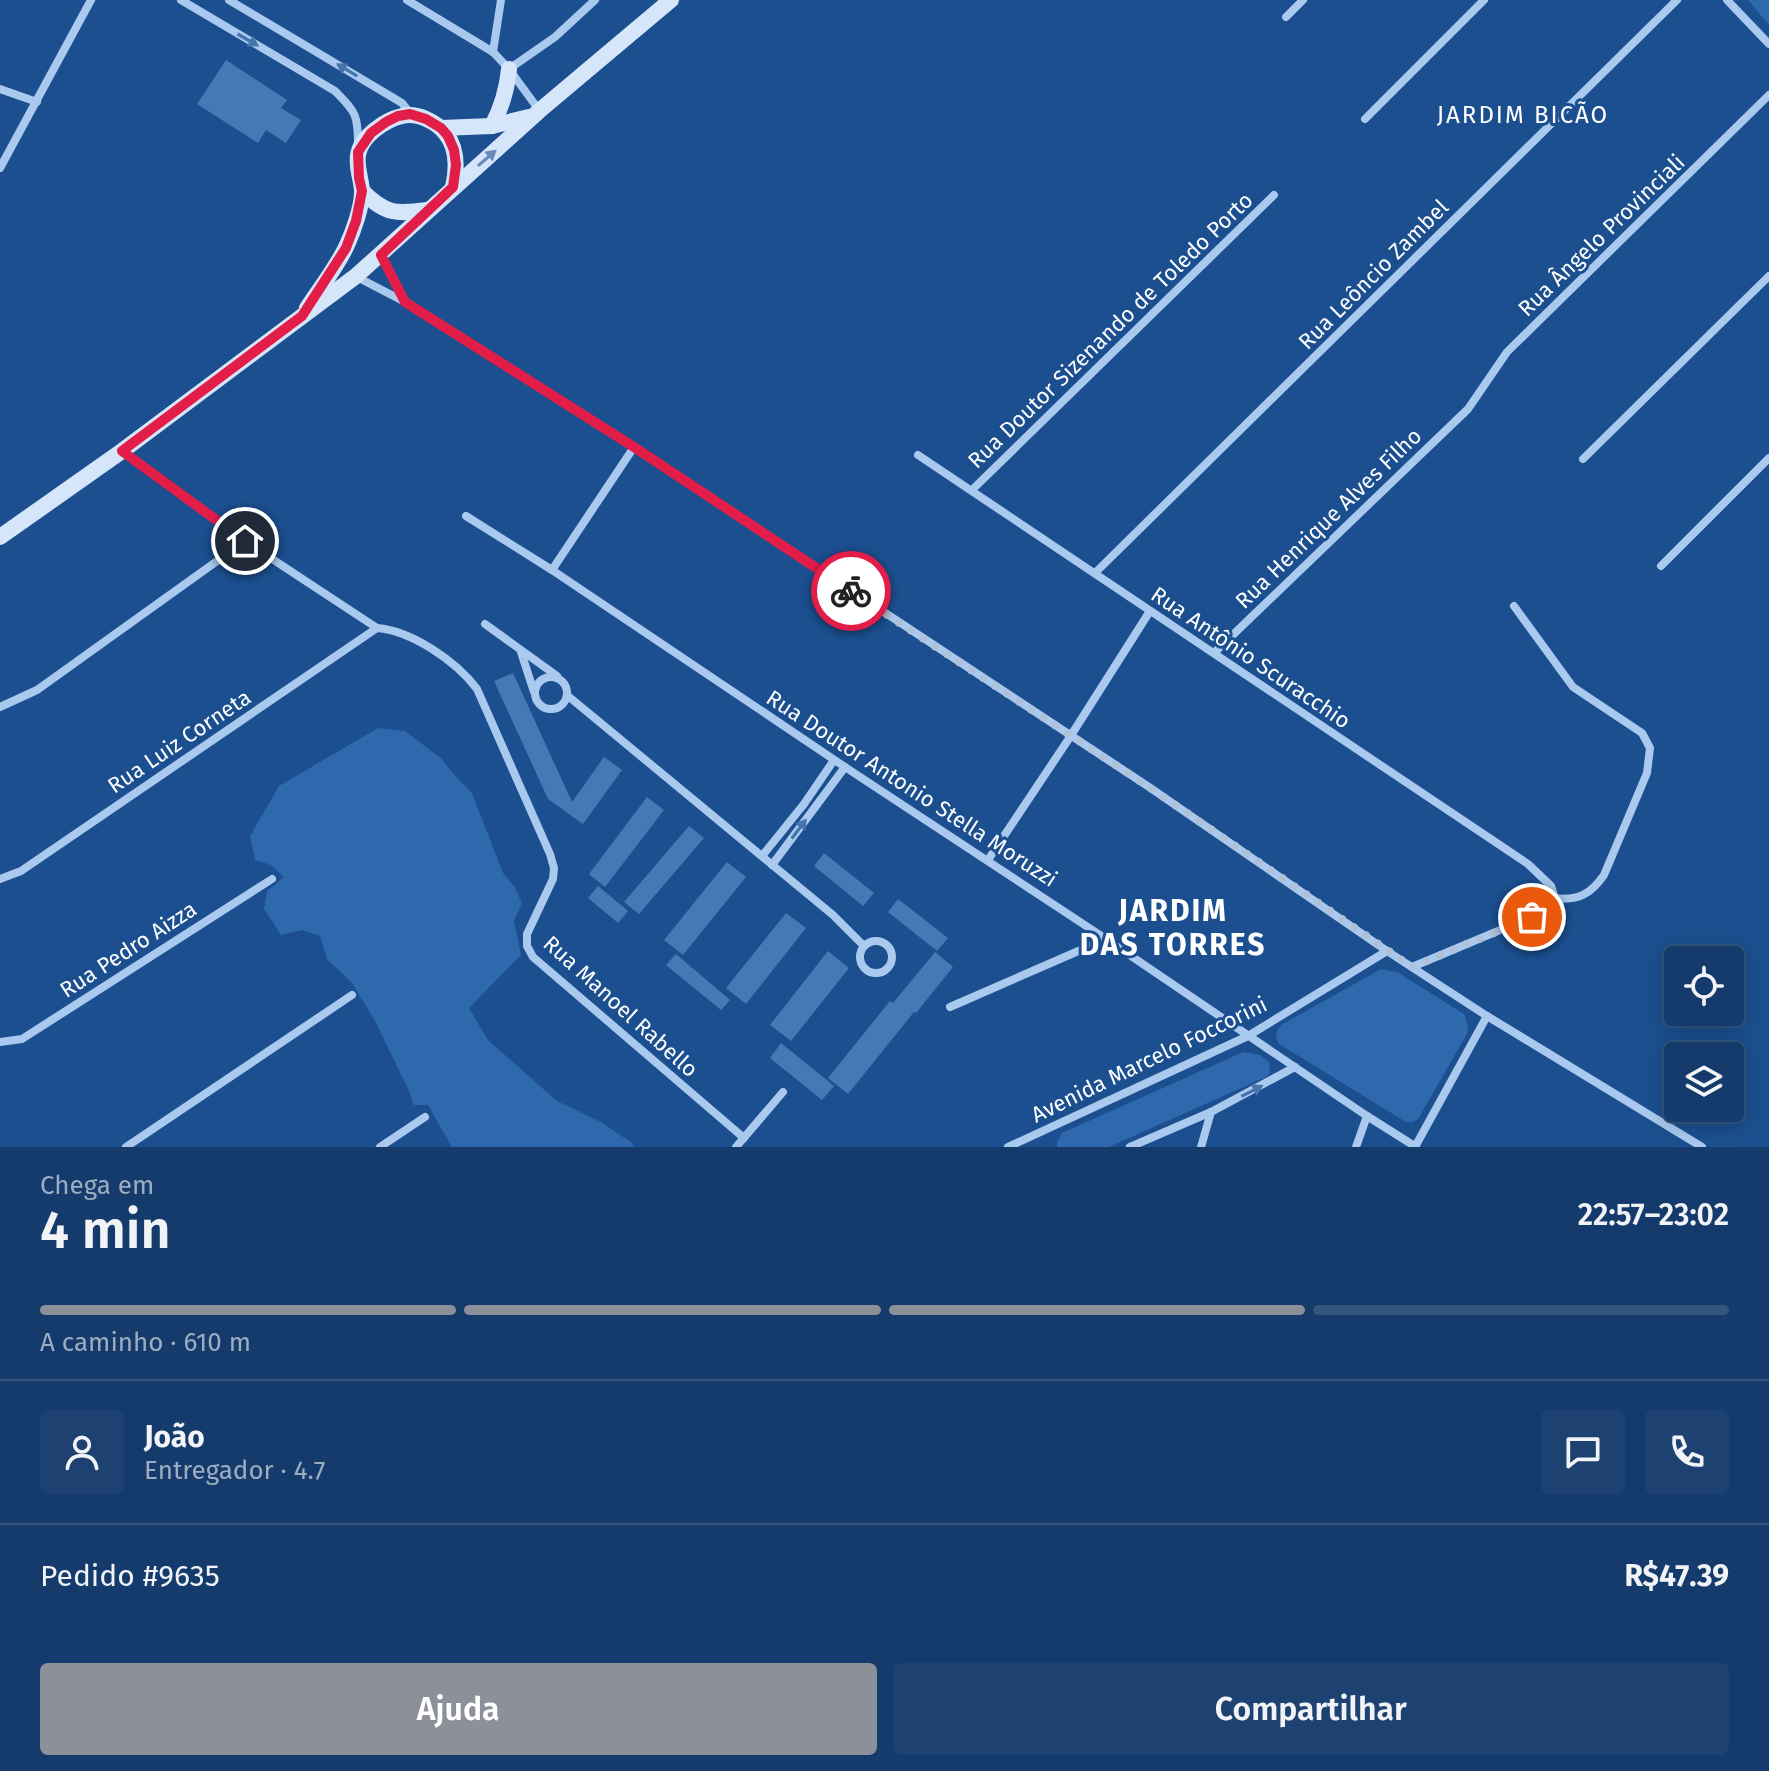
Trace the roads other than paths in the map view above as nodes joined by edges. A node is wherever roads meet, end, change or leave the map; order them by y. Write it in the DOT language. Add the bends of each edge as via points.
graph roads {
  1 [pos="91,0"];
  2 [pos="181,0"];
  3 [pos="229,0"];
  4 [pos="407,0"];
  5 [pos="501,0"];
  6 [pos="595,0"];
  7 [pos="671,0"];
  8 [pos="1303,0"];
  9 [pos="1484,0"];
  10 [pos="1677,0"];
  11 [pos="1727,0"];
  12 [pos="1286,17"];
  13 [pos="1769,44"];
  14 [pos="493,52"];
  15 [pos="509,69"];
  16 [pos="0,89"];
  17 [pos="1769,95"];
  18 [pos="37,102"];
  19 [pos="410,114"];
  20 [pos="537,114"];
  21 [pos="1365,119"];
  22 [pos="492,126"];
  23 [pos="441,128"];
  24 [pos="358,152"];
  25 [pos="0,168"];
  26 [pos="453,187"];
  27 [pos="362,191"];
  28 [pos="1274,195"];
  29 [pos="428,210"];
  30 [pos="346,248"];
  31 [pos="381,255"];
  32 [pos="356,276"];
  33 [pos="1769,276"];
  34 [pos="405,302"];
  35 [pos="302,316"];
  36 [pos="1468,409"];
  37 [pos="634,447"];
  38 [pos="122,451"];
  39 [pos="918,455"];
  40 [pos="1769,458"];
  41 [pos="1583,459"];
  42 [pos="972,490"];
  43 [pos="466,516"];
  44 [pos="0,537"];
  45 [pos="245,541"];
  46 [pos="1661,566"];
  47 [pos="552,570"];
  48 [pos="1095,573"];
  49 [pos="1514,606"];
  50 [pos="1150,611"];
  51 [pos="485,624"];
  52 [pos="377,628"];
  53 [pos="521,651"];
  54 [pos="1214,653"];
  55 [pos="561,679"];
  56 [pos="535,695"];
  57 [pos="568,696"];
  58 [pos="0,707"];
  59 [pos="1070,737"];
  60 [pos="834,760"];
  61 [pos="845,767"];
  62 [pos="762,856"];
  63 [pos="988,860"];
  64 [pos="772,865"];
  65 [pos="0,879"];
  66 [pos="272,879"];
  67 [pos="1555,898"];
  68 [pos="1106,939"];
  69 [pos="864,946"];
  70 [pos="1387,951"];
  71 [pos="1412,967"];
  72 [pos="352,995"];
  73 [pos="950,1007"];
  74 [pos="1487,1016"];
  75 [pos="1248,1036"];
  76 [pos="0,1042"];
  77 [pos="1295,1067"];
  78 [pos="783,1092"];
  79 [pos="1211,1112"];
  80 [pos="1367,1116"];
  81 [pos="425,1117"];
  82 [pos="1032,1136"];
  83 [pos="744,1138"];
  84 [pos="126,1147"];
  85 [pos="380,1147"];
  86 [pos="736,1147"];
  87 [pos="1008,1147"];
  88 [pos="1037,1147"];
  89 [pos="1130,1147"];
  90 [pos="1201,1147"];
  91 [pos="1356,1147"];
  92 [pos="1416,1147"];
  93 [pos="1702,1147"];
  1 -- 18 [label="street"];
  2 -- 24 [label="street, one-way" via="335,91 354,111"];
  19 -- 3 [label="street, one-way" via="402,103"];
  4 -- 14 [label="street"];
  5 -- 14 [label="street"];
  6 -- 15 [label="street"];
  7 -- 20 [label="main road"];
  8 -- 12 [label="street"];
  9 -- 21 [label="street"];
  10 -- 48 [label="street, Rua Leôncio Zambel"];
  11 -- 13 [label="street"];
  14 -- 15 [label="street"];
  15 -- 20 [label="street"];
  15 -- 22 [label="main road" via="507,90"];
  16 -- 18 [label="street"];
  17 -- 36 [label="street, Rua Ângelo Provinciali" via="1507,352"];
  18 -- 25 [label="street"];
  19 -- 23 [label="main road"];
  19 -- 24 [label="main road" via="386,122"];
  20 -- 22 [label="main road"];
  26 -- 20 [label="main road, one-way"];
  22 -- 23 [label="main road"];
  23 -- 26 [label="main road" via="454,150"];
  24 -- 27 [label="main road"];
  26 -- 29 [label="main road"];
  27 -- 29 [label="main road" via="375,204 398,213"];
  27 -- 30 [label="main road"];
  28 -- 42 [label="street, Rua Doutor Sizenando de Toledo Porto"];
  29 -- 31 [label="main road"];
  30 -- 32 [label="main road"];
  30 -- 35 [label="main road"];
  31 -- 32 [label="main road"];
  31 -- 34 [label="street"];
  32 -- 34 [label="street"];
  32 -- 35 [label="main road"];
  33 -- 41 [label="street"];
  34 -- 37 [label="street"];
  35 -- 38 [label="main road"];
  36 -- 54 [label="street, Rua Henrique Alves Filho"];
  37 -- 47 [label="street"];
  37 -- 59 [label="street"];
  38 -- 44 [label="main road"];
  38 -- 45 [label="street, Rua Manoel Rabello"];
  39 -- 42 [label="street, Rua Antônio Scuracchio"];
  40 -- 46 [label="street"];
  42 -- 48 [label="street, Rua Antônio Scuracchio"];
  43 -- 47 [label="street, Rua Doutor Antonio Stella Moruzzi"];
  45 -- 52 [label="street, Rua Manoel Rabello"];
  45 -- 58 [label="street" via="37,690"];
  47 -- 60 [label="street, Rua Doutor Antonio Stella Moruzzi"];
  48 -- 50 [label="street, Rua Antônio Scuracchio"];
  49 -- 67 [label="street" via="1573,687 1642,733 1650,748 1647,773 1604,875 1583,895"];
  50 -- 54 [label="street, Rua Antônio Scuracchio"];
  50 -- 59 [label="street"];
  51 -- 53 [label="street"];
  52 -- 65 [label="street, Rua Luiz Corneta" via="21,871"];
  52 -- 83 [label="street, Rua Manoel Rabello" via="413,639 456,666 477,689 554,868 527,934 533,957"];
  53 -- 55 [label="street"];
  53 -- 56 [label="street"];
  54 -- 67 [label="street, Rua Antônio Scuracchio" via="1528,864 1551,886"];
  55 -- 56 [label="street" via="543,679"];
  55 -- 57 [label="street"];
  56 -- 57 [label="street" via="541,706 553,709"];
  57 -- 62 [label="street"];
  59 -- 63 [label="street"];
  59 -- 70 [label="street"];
  60 -- 61 [label="street, Rua Doutor Antonio Stella Moruzzi"];
  60 -- 62 [label="street"];
  61 -- 63 [label="street, Rua Doutor Antonio Stella Moruzzi"];
  64 -- 61 [label="street, one-way"];
  62 -- 64 [label="street"];
  63 -- 68 [label="street, Rua Doutor Antonio Stella Moruzzi"];
  64 -- 69 [label="street"];
  66 -- 76 [label="street, Rua Pedro Aizza" via="22,1039"];
  67 -- 71 [label="street" via="1541,913"];
  68 -- 73 [label="street"];
  68 -- 75 [label="street, Rua Doutor Antonio Stella Moruzzi"];
  69 -- 69 [label="street" via="860,958 866,970 878,973 889,967 893,955 887,945 875,941"];
  70 -- 71 [label="street"];
  70 -- 75 [label="street, Avenida Marcelo Foccorini"];
  71 -- 74 [label="street"];
  72 -- 84 [label="street"];
  74 -- 92 [label="street"];
  74 -- 93 [label="street"];
  75 -- 77 [label="street, Rua Doutor Antonio Stella Moruzzi"];
  75 -- 82 [label="street, Avenida Marcelo Foccorini"];
  79 -- 77 [label="street, one-way"];
  77 -- 80 [label="street, Rua Doutor Antonio Stella Moruzzi"];
  78 -- 83 [label="street"];
  79 -- 89 [label="street"];
  79 -- 90 [label="street"];
  80 -- 91 [label="street"];
  80 -- 92 [label="street, Rua Doutor Antonio Stella Moruzzi"];
  81 -- 85 [label="street"];
  82 -- 87 [label="street, Avenida Marcelo Foccorini"];
  82 -- 88 [label="street"];
  83 -- 86 [label="street"];
}
